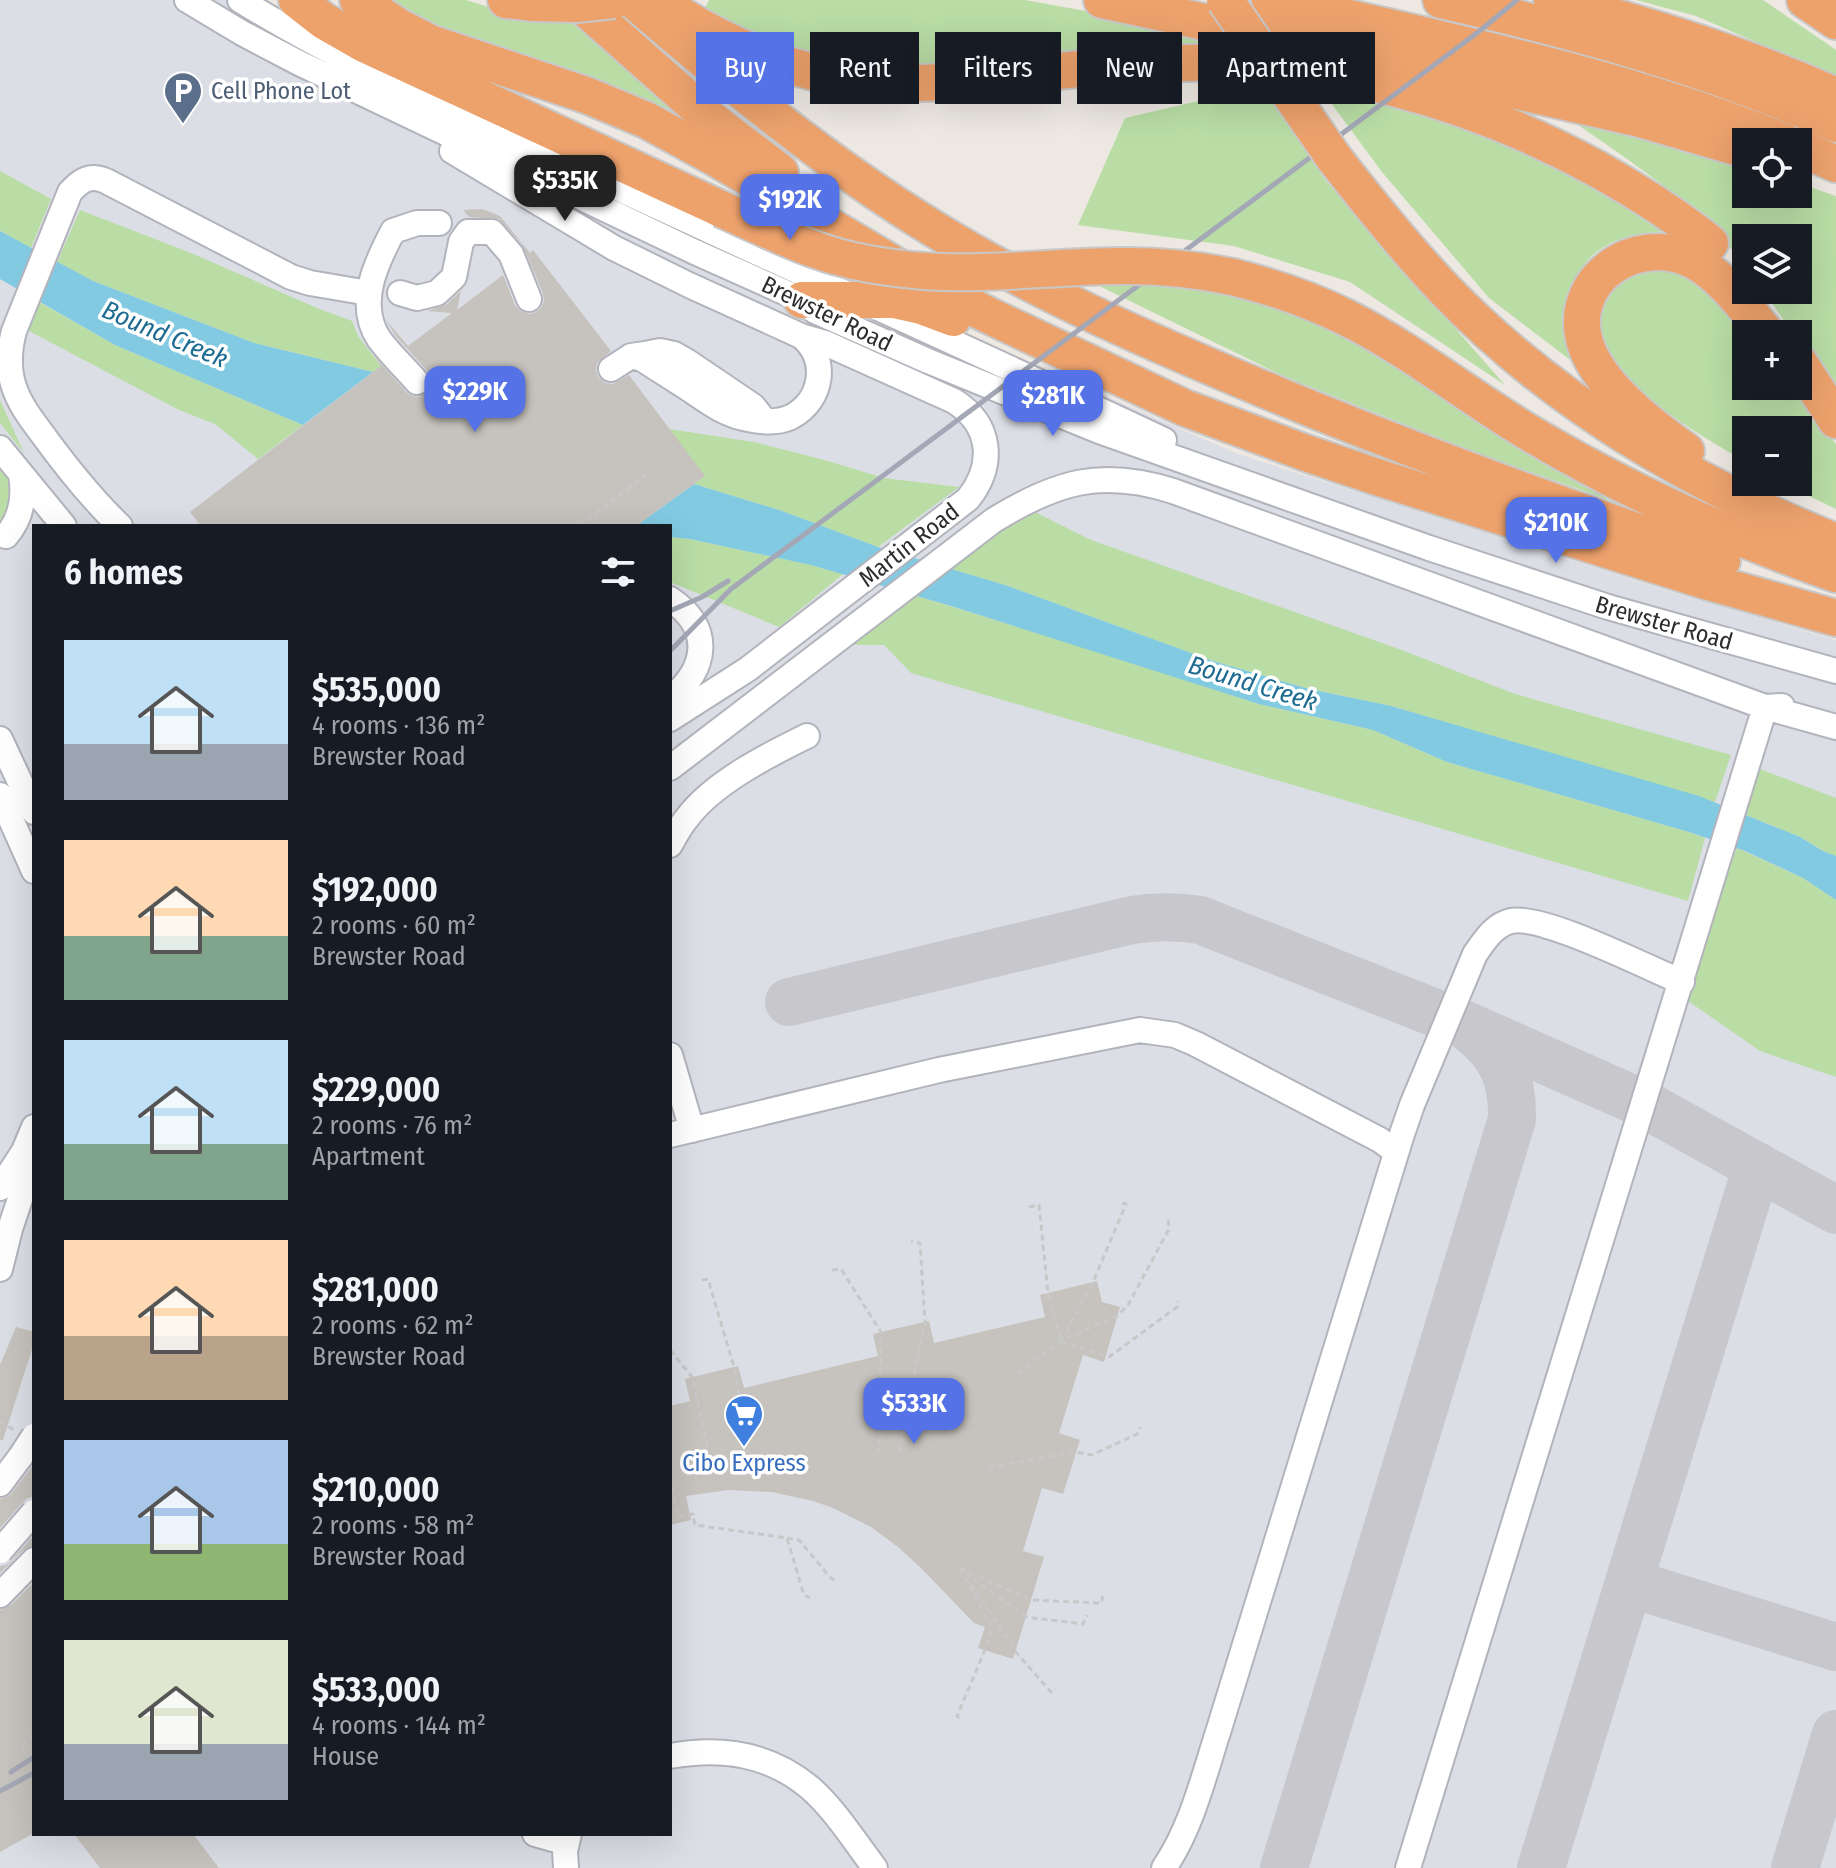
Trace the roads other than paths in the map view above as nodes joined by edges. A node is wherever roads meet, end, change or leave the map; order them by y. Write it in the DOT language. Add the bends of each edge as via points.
graph roads {
  1 [pos="187,0"];
  2 [pos="297,0"];
  3 [pos="358,0"];
  4 [pos="576,0"];
  5 [pos="614,0"];
  6 [pos="633,0"];
  7 [pos="657,0"];
  8 [pos="1102,0"];
  9 [pos="1225,0"];
  10 [pos="1270,0"];
  11 [pos="1441,0"];
  12 [pos="1552,0"];
  13 [pos="1805,0"];
  14 [pos="1823,0"];
  15 [pos="520,2"];
  16 [pos="247,4"];
  17 [pos="1836,20"];
  18 [pos="1377,59"];
  19 [pos="330,78"];
  20 [pos="1836,96"];
  21 [pos="1836,124"];
  22 [pos="1747,128"];
  23 [pos="1732,146"];
  24 [pos="1812,153"];
  25 [pos="1836,164"];
  26 [pos="1812,171"];
  27 [pos="1836,179"];
  28 [pos="626,192"];
  29 [pos="594,204"];
  30 [pos="439,223"];
  31 [pos="596,238"];
  32 [pos="1710,243"];
  33 [pos="1732,268"];
  34 [pos="357,291"];
  35 [pos="400,293"];
  36 [pos="529,299"];
  37 [pos="856,299"];
  38 [pos="802,300"];
  39 [pos="1755,320"];
  40 [pos="801,336"];
  41 [pos="629,360"];
  42 [pos="417,382"];
  43 [pos="1289,400"];
  44 [pos="1185,408"];
  45 [pos="0,448"];
  46 [pos="21,475"];
  47 [pos="1267,490"];
  48 [pos="58,518"];
  49 [pos="118,524"];
  50 [pos="32,527"];
  51 [pos="1801,527"];
  52 [pos="3,538"];
  53 [pos="1836,542"];
  54 [pos="1836,574"];
  55 [pos="1836,598"];
  56 [pos="672,600"];
  57 [pos="1836,618"];
  58 [pos="1836,671"];
  59 [pos="672,697"];
  60 [pos="1765,707"];
  61 [pos="1836,712"];
  62 [pos="672,718"];
  63 [pos="1836,727"];
  64 [pos="807,736"];
  65 [pos="0,739"];
  66 [pos="672,766"];
  67 [pos="26,787"];
  68 [pos="0,795"];
  69 [pos="672,842"];
  70 [pos="32,866"];
  71 [pos="1682,982"];
  72 [pos="672,1069"];
  73 [pos="32,1132"];
  74 [pos="681,1133"];
  75 [pos="1396,1152"];
  76 [pos="32,1163"];
  77 [pos="0,1188"];
  78 [pos="0,1269"];
  79 [pos="32,1439"];
  80 [pos="0,1484"];
  81 [pos="32,1514"];
  82 [pos="0,1551"];
  83 [pos="32,1562"];
  84 [pos="0,1595"];
  85 [pos="672,1756"];
  86 [pos="568,1838"];
  87 [pos="566,1868"];
  88 [pos="875,1868"];
  89 [pos="1164,1868"];
  90 [pos="1408,1868"];
  1 -- 19 [label="street, Brewster Road"];
  2 -- 54 [label="highway, bridge" via="366,45 816,250 924,271 1184,269 1312,302 1396,346 1519,427 1621,484 1713,527"];
  3 -- 44 [label="highway" via="430,43 646,120 930,286"];
  4 -- 43 [label="highway" via="742,144 826,204 925,263 1076,337 1253,406"];
  5 -- 15 [label="highway, bridge"];
  6 -- 43 [label="highway" via="750,99 935,230 1079,307"];
  7 -- 32 [label="highway" via="770,59 863,81 926,83 1204,63 1309,71 1372,83 1471,111 1558,148 1655,203"];
  8 -- 18 [label="highway"];
  9 -- 51 [label="highway, bridge" via="1334,158 1445,290 1493,336 1597,418 1652,453"];
  10 -- 22 [label="highway" via="1594,77"];
  11 -- 21 [label="highway" via="1658,57"];
  12 -- 20 [label="highway" via="1700,43"];
  13 -- 17 [label="highway"];
  14 -- 17 [label="street"];
  16 -- 28 [label="street, Brewster Road" via="341,58"];
  18 -- 23 [label="highway" via="1640,119"];
  18 -- 32 [label="highway" via="1490,100 1577,140 1649,187"];
  19 -- 29 [label="street, Brewster Road"];
  19 -- 31 [label="street, Martin Road"];
  24 -- 25 [label="highway"];
  26 -- 27 [label="highway"];
  28 -- 29 [label="street"];
  28 -- 37 [label="street, Brewster Road"];
  29 -- 31 [label="street" via="589,221"];
  29 -- 38 [label="street, Brewster Road"];
  30 -- 42 [label="street" via="393,231 369,290 371,323 379,339"];
  31 -- 40 [label="street, Martin Road"];
  32 -- 33 [label="highway"];
  34 -- 49 [label="street" via="291,277 99,178 80,182 70,192 19,317 11,341 12,381 53,449"];
  35 -- 36 [label="street" via="417,298 437,293 454,277 468,232 492,232 511,254"];
  37 -- 38 [label="highway"];
  37 -- 44 [label="highway" via="921,306"];
  37 -- 47 [label="street, Brewster Road"];
  38 -- 47 [label="street, Brewster Road" via="815,311 956,373 1109,435"];
  39 -- 51 [label="highway" via="1704,267 1684,257 1651,252 1631,256 1604,272 1587,299 1582,324 1596,365 1635,410 1700,461"];
  40 -- 41 [label="street" via="818,358 816,390 792,416 775,421 765,421 753,406 674,354 660,351"];
  40 -- 62 [label="street, Martin Road" via="967,410 986,444 978,485 961,506 736,677"];
  43 -- 55 [label="highway" via="1513,487"];
  44 -- 57 [label="highway" via="1380,478"];
  45 -- 46 [label="street"];
  46 -- 48 [label="street"];
  46 -- 52 [label="street" via="20,513"];
  47 -- 58 [label="street, Brewster Road" via="1562,592"];
  50 -- 52 [label="street"];
  51 -- 53 [label="highway"];
  56 -- 59 [label="street" via="693,620 701,644 691,678"];
  60 -- 61 [label="street"];
  60 -- 63 [label="street"];
  60 -- 66 [label="street" via="1157,486 1128,480 1084,482 1058,487 968,538"];
  60 -- 71 [label="street"];
  64 -- 69 [label="street" via="749,766 701,802"];
  65 -- 67 [label="street"];
  68 -- 70 [label="street"];
  71 -- 75 [label="street" via="1533,922 1509,921 1496,928 1475,954"];
  71 -- 90 [label="street"];
  72 -- 74 [label="street"];
  73 -- 77 [label="street"];
  74 -- 75 [label="street" via="939,1070 1140,1030 1196,1044"];
  75 -- 89 [label="street" via="1219,1729 1189,1819"];
  76 -- 78 [label="street"];
  79 -- 80 [label="street, bridge"];
  81 -- 82 [label="street, bridge"];
  83 -- 84 [label="street"];
  85 -- 88 [label="street" via="727,1752 789,1773 825,1804"];
  86 -- 87 [label="street"];
}
